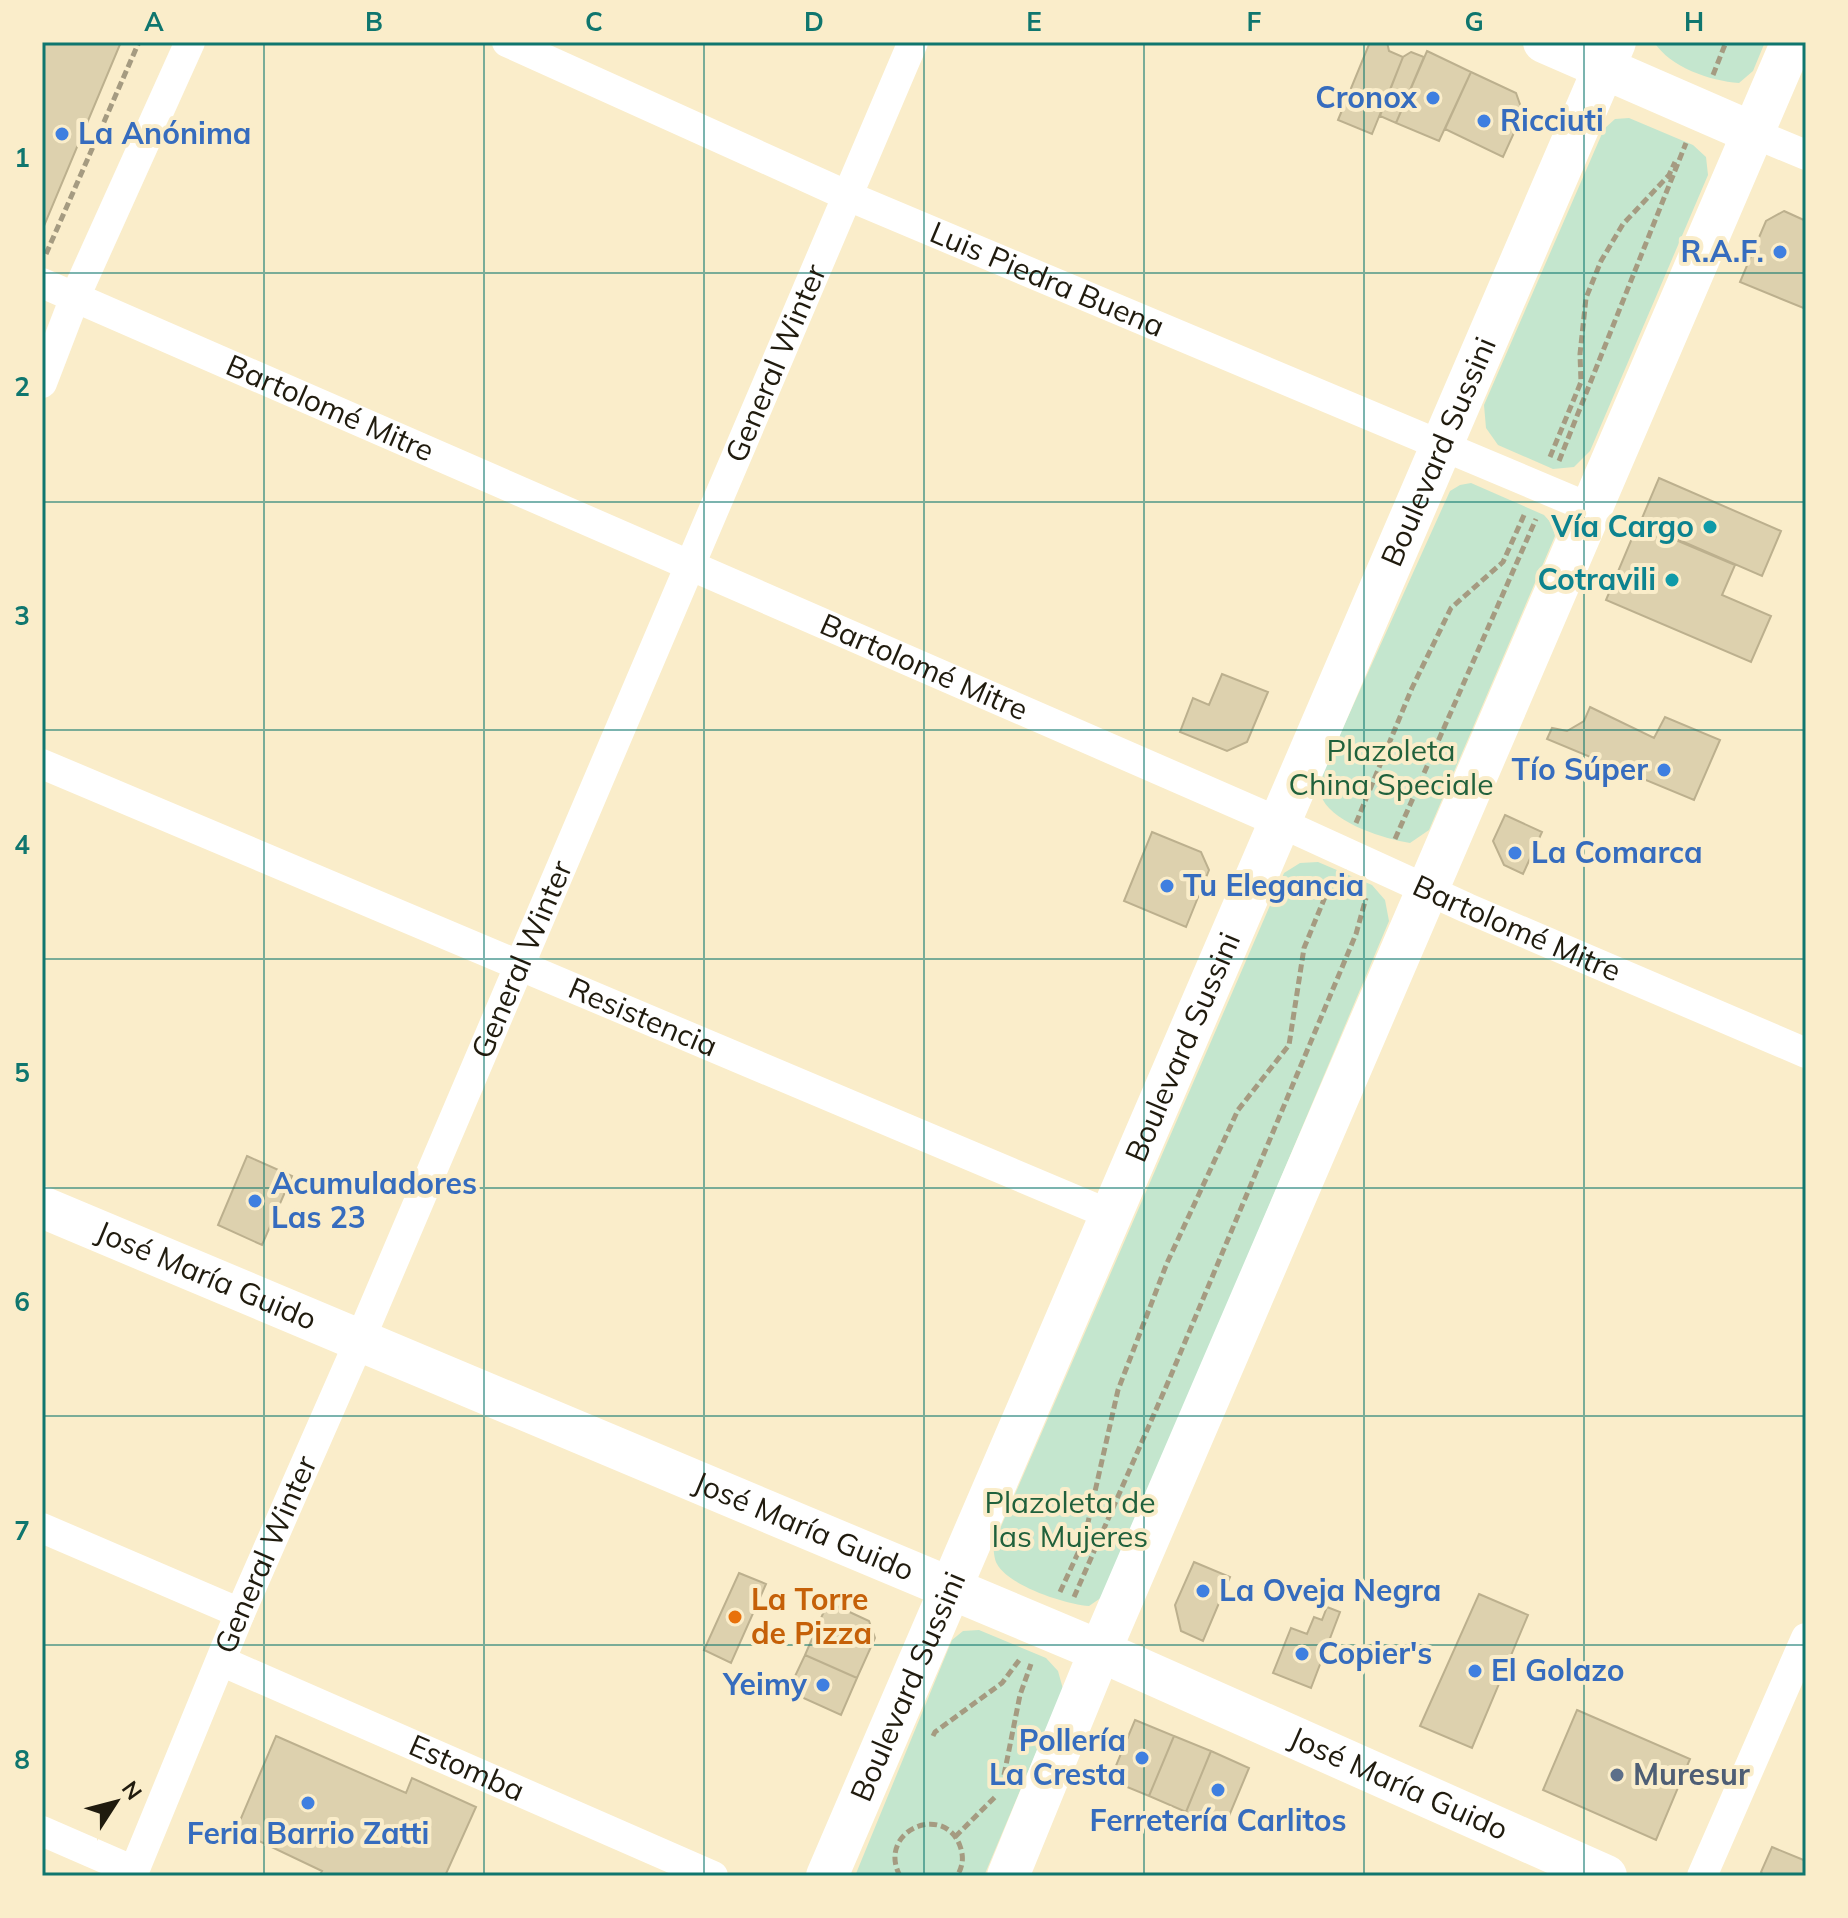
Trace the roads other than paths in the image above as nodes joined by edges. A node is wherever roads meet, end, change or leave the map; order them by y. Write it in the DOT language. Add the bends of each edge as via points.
graph roads {
  1 [pos="190,42"];
  2 [pos="507,42"];
  3 [pos="913,42"];
  4 [pos="1544,42"];
  5 [pos="1792,42"];
  6 [pos="1610,55"];
  7 [pos="1753,133"];
  8 [pos="1806,155"];
  9 [pos="848,196"];
  10 [pos="42,283"];
  11 [pos="75,297"];
  12 [pos="42,383"];
  13 [pos="1441,445"];
  14 [pos="1590,508"];
  15 [pos="690,564"];
  16 [pos="42,764"];
  17 [pos="1281,823"];
  18 [pos="1428,889"];
  19 [pos="519,967"];
  20 [pos="1806,1053"];
  21 [pos="42,1207"];
  22 [pos="1111,1215"];
  23 [pos="359,1342"];
  24 [pos="42,1528"];
  25 [pos="951,1590"];
  26 [pos="240,1613"];
  27 [pos="1806,1638"];
  28 [pos="1100,1651"];
  29 [pos="221,1661"];
  30 [pos="42,1831"];
  31 [pos="133,1874"];
  32 [pos="713,1876"];
  33 [pos="827,1876"];
  34 [pos="1008,1876"];
  35 [pos="1606,1876"];
  36 [pos="1702,1876"];
  1 -- 11 [label="street"];
  2 -- 9 [label="street, Luis Piedra Buena"];
  3 -- 9 [label="street, General Winter"];
  4 -- 6 [label="main road"];
  5 -- 7 [label="main road"];
  6 -- 7 [label="main road" via="1699,110"];
  6 -- 13 [label="main road, Boulevard Sussini"];
  7 -- 8 [label="street"];
  7 -- 14 [label="main road"];
  9 -- 13 [label="street, Luis Piedra Buena"];
  9 -- 15 [label="street, General Winter"];
  10 -- 11 [label="street, Bartolomé Mitre"];
  11 -- 12 [label="street"];
  11 -- 15 [label="street, Bartolomé Mitre"];
  13 -- 14 [label="street, Luis Piedra Buena"];
  13 -- 17 [label="main road, Boulevard Sussini"];
  14 -- 18 [label="main road"];
  15 -- 17 [label="street, Bartolomé Mitre"];
  15 -- 19 [label="street, General Winter"];
  16 -- 19 [label="street, Resistencia"];
  17 -- 18 [label="street, Bartolomé Mitre"];
  17 -- 22 [label="main road, Boulevard Sussini"];
  18 -- 20 [label="street, Bartolomé Mitre"];
  18 -- 28 [label="main road"];
  19 -- 22 [label="street, Resistencia"];
  19 -- 23 [label="street, General Winter"];
  21 -- 23 [label="main road, José María Guido"];
  22 -- 25 [label="main road, Boulevard Sussini"];
  23 -- 25 [label="main road, José María Guido"];
  23 -- 26 [label="street, General Winter"];
  24 -- 26 [label="street"];
  25 -- 28 [label="main road, José María Guido"];
  25 -- 33 [label="main road, Boulevard Sussini"];
  26 -- 29 [label="street, General Winter"];
  27 -- 36 [label="street"];
  28 -- 34 [label="main road"];
  28 -- 35 [label="main road, José María Guido"];
  29 -- 31 [label="street, General Winter"];
  29 -- 32 [label="street, Estomba"];
  30 -- 31 [label="street"];
}
